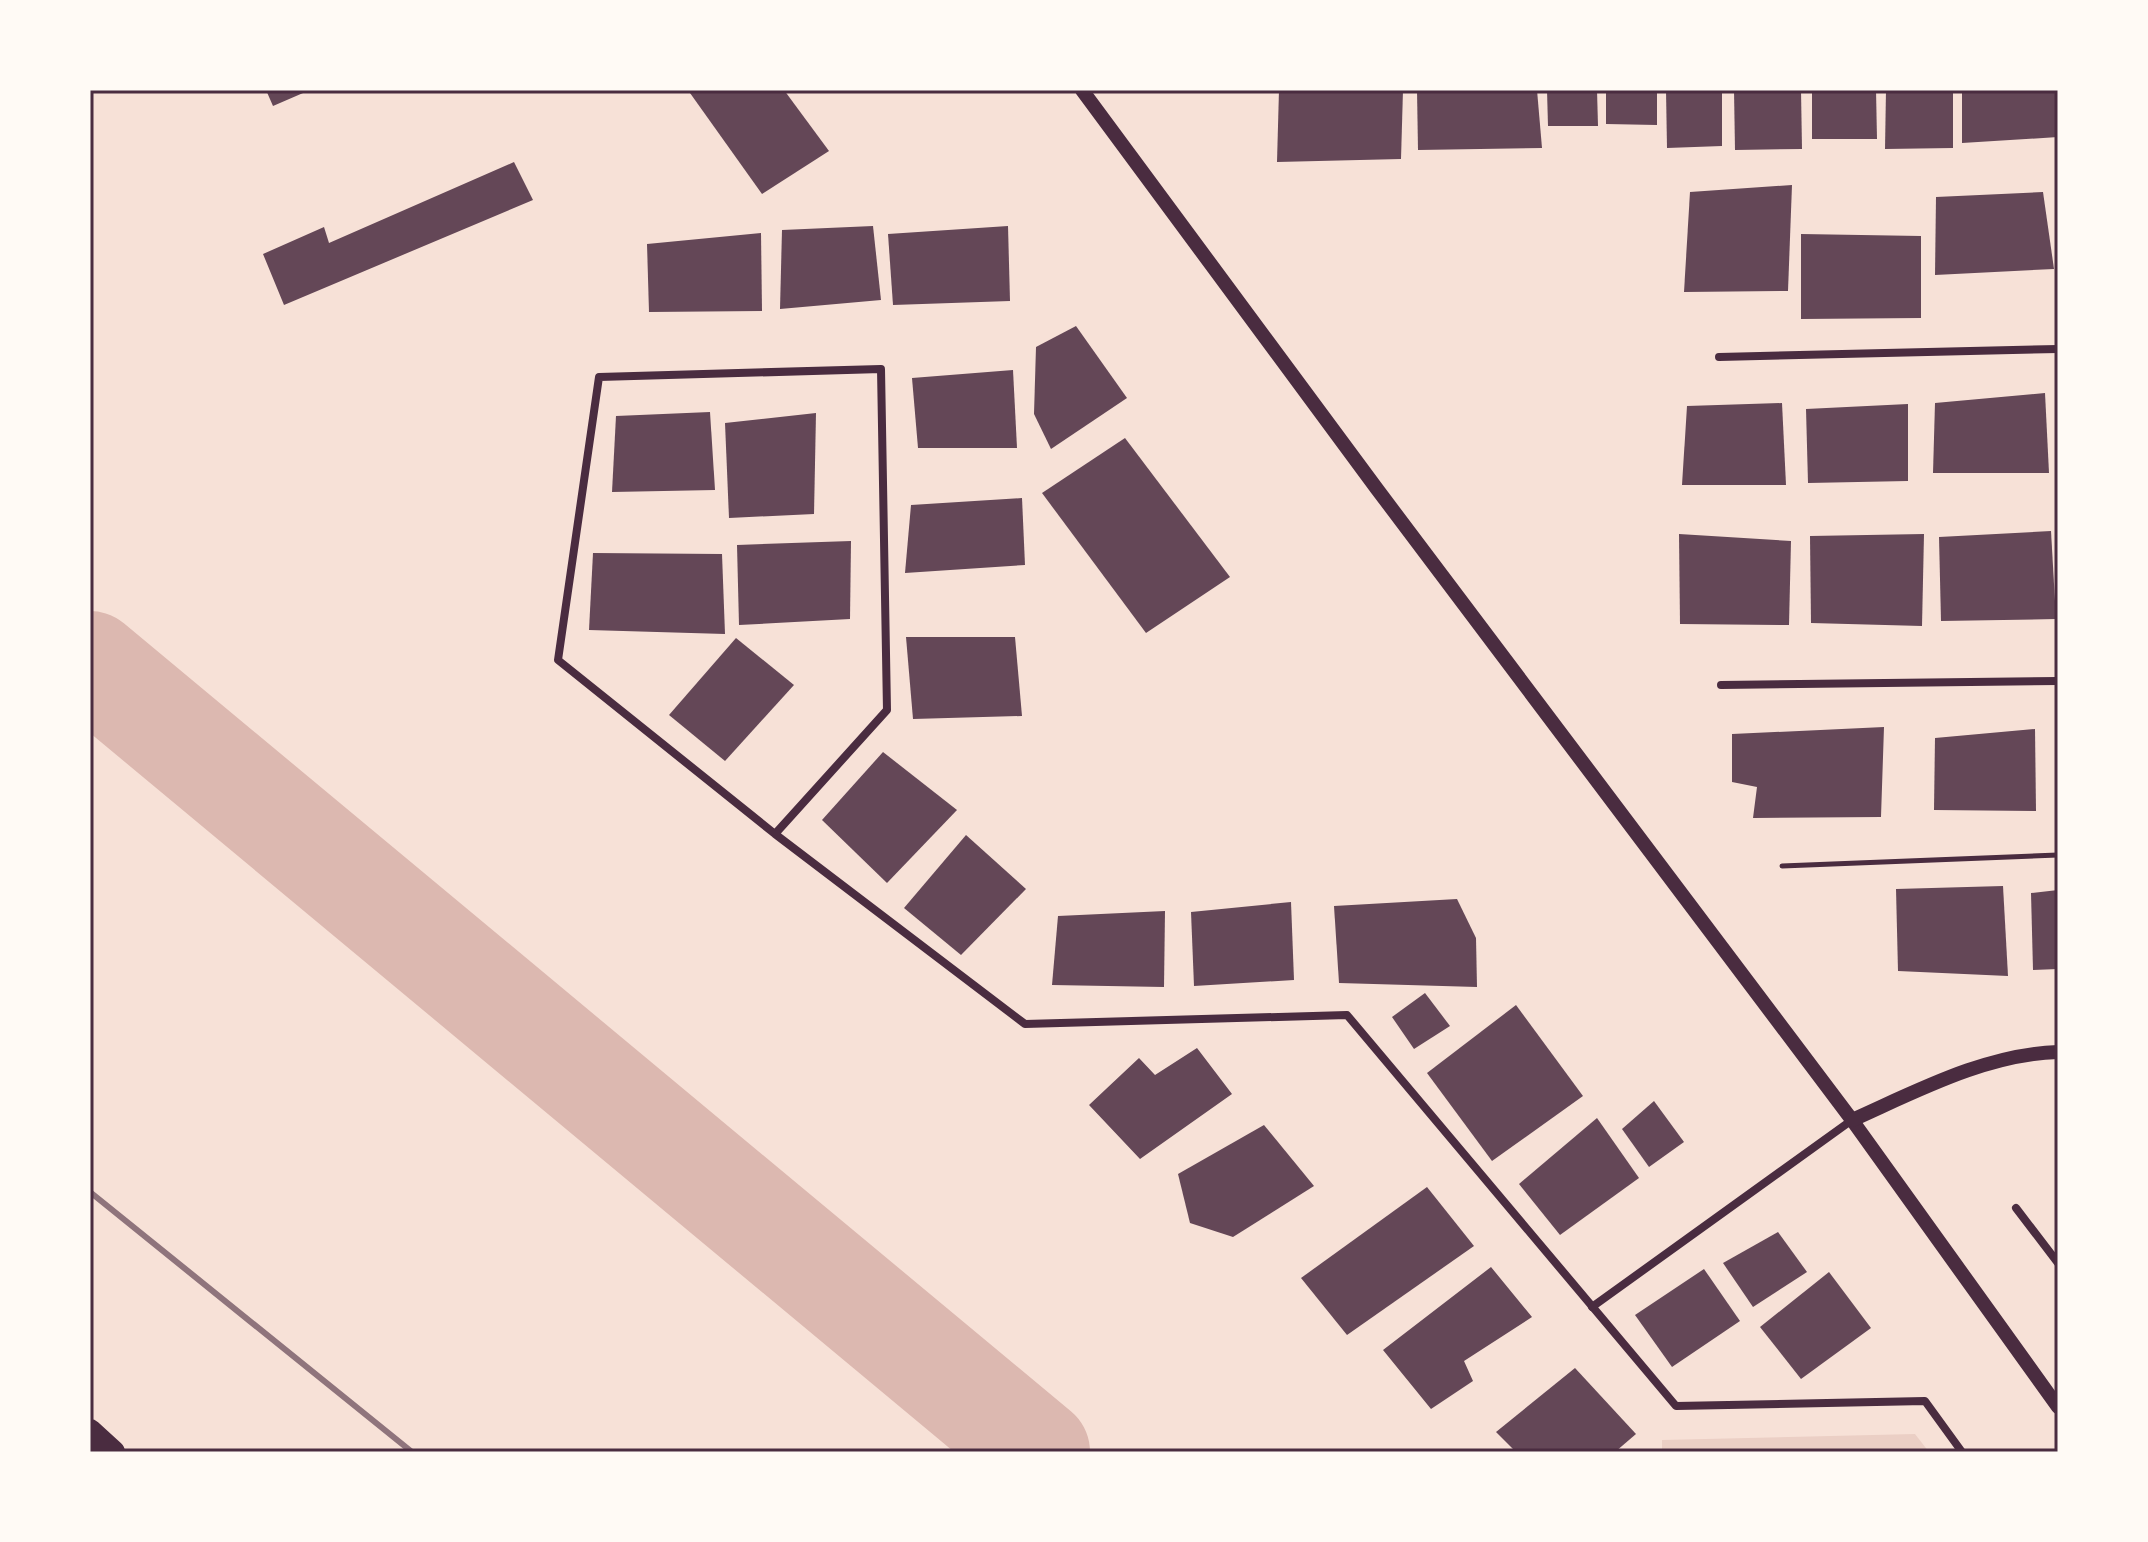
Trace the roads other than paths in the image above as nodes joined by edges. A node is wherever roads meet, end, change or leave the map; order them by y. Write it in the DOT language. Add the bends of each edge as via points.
graph roads {
  1 [pos="1082,90"];
  2 [pos="2058,349"];
  3 [pos="1719,357"];
  4 [pos="2058,681"];
  5 [pos="1721,685"];
  6 [pos="775,834"];
  7 [pos="2058,1052"];
  8 [pos="1852,1120"];
  9 [pos="2016,1208"];
  10 [pos="2058,1263"];
  11 [pos="1592,1307"];
  12 [pos="2058,1407"];
  13 [pos="90,1431"];
  14 [pos="113,1452"];
  15 [pos="1962,1452"];
  1 -- 8 [label="street"];
  2 -- 3 [label="street"];
  4 -- 5 [label="street"];
  6 -- 6 [label="street" via="887,710 881,369 599,377 558,660"];
  6 -- 11 [label="street" via="1025,1024 1347,1015"];
  7 -- 8 [label="street" via="2032,1053 1958,1074"];
  8 -- 11 [label="street"];
  8 -- 12 [label="street"];
  9 -- 10 [label="street"];
  11 -- 15 [label="street" via="1676,1406 1925,1401"];
  13 -- 14 [label="highway"];
}
